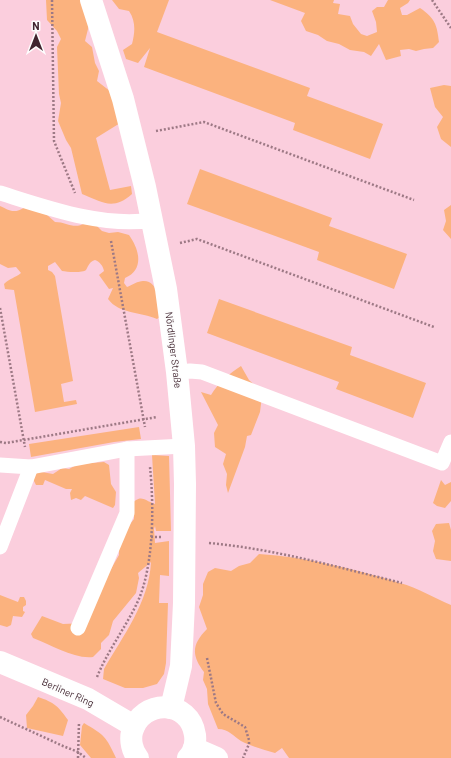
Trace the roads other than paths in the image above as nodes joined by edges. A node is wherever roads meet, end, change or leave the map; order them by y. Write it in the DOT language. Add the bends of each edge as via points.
graph roads {
  1 [pos="91,0"];
  2 [pos="0,193"];
  3 [pos="153,220"];
  4 [pos="177,372"];
  5 [pos="451,442"];
  6 [pos="184,446"];
  7 [pos="127,449"];
  8 [pos="0,465"];
  9 [pos="31,467"];
  10 [pos="0,547"];
  11 [pos="78,628"];
  12 [pos="0,662"];
  13 [pos="171,708"];
  14 [pos="134,726"];
  15 [pos="191,753"];
  16 [pos="138,758"];
  17 [pos="217,758"];
  1 -- 3 [label="street, Nördlinger Straße" via="123,99"];
  2 -- 3 [label="lane" via="85,218 121,222"];
  3 -- 4 [label="street, Nördlinger Straße" via="166,289"];
  4 -- 5 [label="lane" via="202,372 442,463"];
  4 -- 6 [label="street, Nördlinger Straße"];
  6 -- 7 [label="lane"];
  6 -- 13 [label="street, Nördlinger Straße" via="184,603 181,666"];
  7 -- 9 [label="lane"];
  7 -- 11 [label="lane" via="127,513"];
  8 -- 9 [label="lane"];
  9 -- 10 [label="lane"];
  12 -- 14 [label="street, Berliner Ring" via="88,699"];
  13 -- 14 [label="street" via="150,710 141,716"];
  13 -- 15 [label="street" via="187,717 192,724 195,740"];
  14 -- 16 [label="street" via="131,735 132,746"];
  15 -- 17 [label="street"];
}
